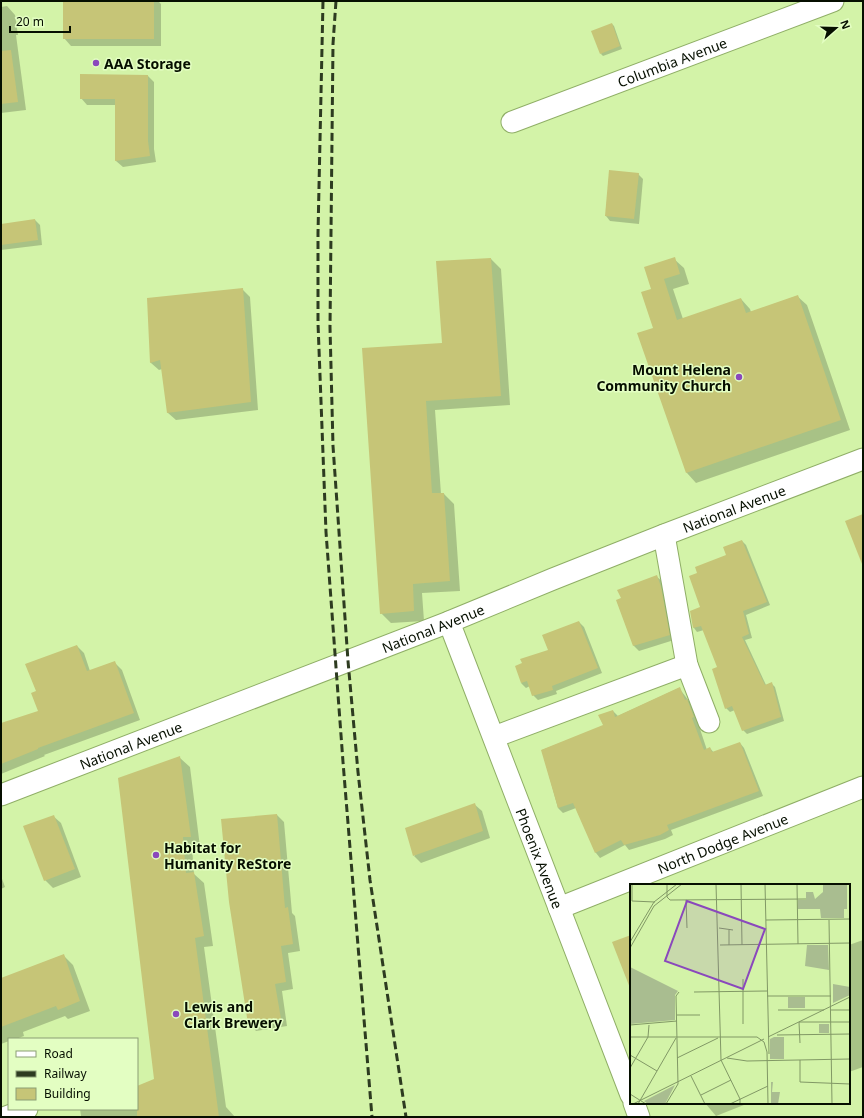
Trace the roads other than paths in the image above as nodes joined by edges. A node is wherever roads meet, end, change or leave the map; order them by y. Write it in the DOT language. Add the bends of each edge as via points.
graph roads {
  1 [pos="832,1"];
  2 [pos="512,122"];
  3 [pos="863,459"];
  4 [pos="664,536"];
  5 [pos="449,622"];
  6 [pos="687,665"];
  7 [pos="709,722"];
  8 [pos="494,737"];
  9 [pos="863,787"];
  10 [pos="1,795"];
  11 [pos="559,908"];
  12 [pos="630,1092"];
  13 [pos="634,1104"];
  14 [pos="24,1110"];
  15 [pos="6,1117"];
  16 [pos="639,1117"];
  1 -- 2 [label="street, Columbia Avenue"];
  3 -- 4 [label="street, National Avenue"];
  4 -- 5 [label="street, National Avenue"];
  4 -- 6 [label="street"];
  5 -- 8 [label="street, Phoenix Avenue"];
  5 -- 10 [label="street, National Avenue"];
  6 -- 7 [label="street"];
  6 -- 8 [label="street"];
  8 -- 11 [label="street, Phoenix Avenue"];
  9 -- 11 [label="street, North Dodge Avenue"];
  11 -- 12 [label="street, Phoenix Avenue"];
  13 -- 16 [label="street"];
  14 -- 15 [label="street"];
}
